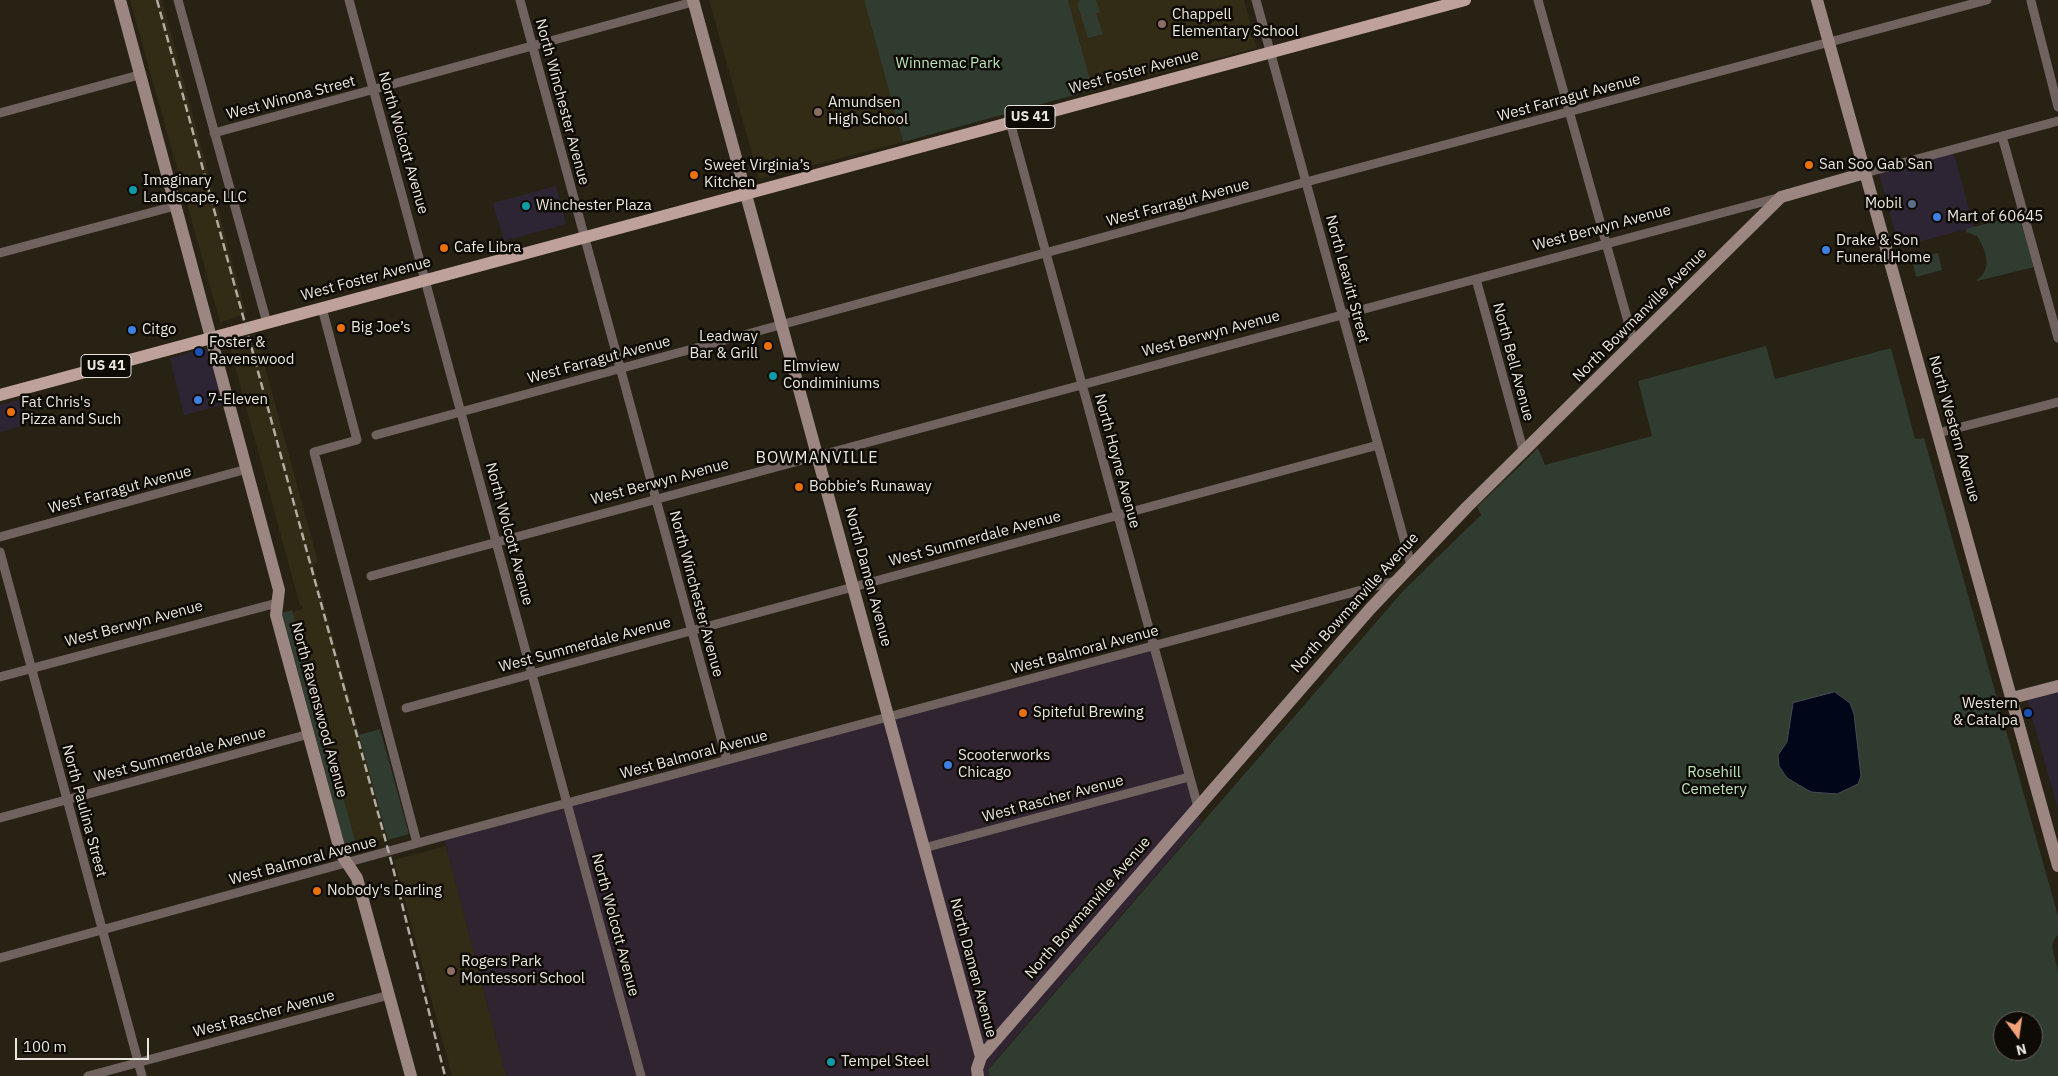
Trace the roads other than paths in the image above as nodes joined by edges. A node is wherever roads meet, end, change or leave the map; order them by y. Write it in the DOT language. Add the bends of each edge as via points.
graph roads {
  1 [pos="120,0"];
  2 [pos="178,0"];
  3 [pos="349,0"];
  4 [pos="520,0"];
  5 [pos="1256,0"];
  6 [pos="1465,0"];
  7 [pos="1538,0"];
  8 [pos="1817,0"];
  9 [pos="1987,0"];
  10 [pos="693,1"];
  11 [pos="2031,1"];
  12 [pos="1829,43"];
  13 [pos="532,46"];
  14 [pos="1271,52"];
  15 [pos="140,75"];
  16 [pos="373,89"];
  17 [pos="2058,107"];
  18 [pos="1569,112"];
  19 [pos="0,113"];
  20 [pos="2058,121"];
  21 [pos="1010,122"];
  22 [pos="214,133"];
  23 [pos="2002,136"];
  24 [pos="1865,173"];
  25 [pos="1306,182"];
  26 [pos="745,193"];
  27 [pos="1781,197"];
  28 [pos="175,206"];
  29 [pos="584,237"];
  30 [pos="1606,244"];
  31 [pos="0,253"];
  32 [pos="1046,253"];
  33 [pos="1476,279"];
  34 [pos="426,280"];
  35 [pos="322,308"];
  36 [pos="1343,315"];
  37 [pos="267,323"];
  38 [pos="782,325"];
  39 [pos="211,338"];
  40 [pos="2058,338"];
  41 [pos="1634,344"];
  42 [pos="620,368"];
  43 [pos="1082,385"];
  44 [pos="0,395"];
  45 [pos="2058,402"];
  46 [pos="462,412"];
  47 [pos="1938,433"];
  48 [pos="376,434"];
  49 [pos="1378,445"];
  50 [pos="1524,453"];
  51 [pos="818,456"];
  52 [pos="247,469"];
  53 [pos="656,500"];
  54 [pos="1117,515"];
  55 [pos="0,537"];
  56 [pos="497,543"];
  57 [pos="0,552"];
  58 [pos="1411,565"];
  59 [pos="371,576"];
  60 [pos="1396,581"];
  61 [pos="854,586"];
  62 [pos="277,603"];
  63 [pos="692,630"];
  64 [pos="1153,646"];
  65 [pos="31,668"];
  66 [pos="533,674"];
  67 [pos="0,677"];
  68 [pos="2058,686"];
  69 [pos="2012,698"];
  70 [pos="406,708"];
  71 [pos="889,717"];
  72 [pos="309,734"];
  73 [pos="727,760"];
  74 [pos="1189,777"];
  75 [pos="66,800"];
  76 [pos="568,803"];
  77 [pos="1198,807"];
  78 [pos="0,818"];
  79 [pos="417,843"];
  80 [pos="924,848"];
  81 [pos="347,864"];
  82 [pos="2058,866"];
  83 [pos="102,930"];
  84 [pos="0,958"];
  85 [pos="389,995"];
  86 [pos="981,1057"];
  87 [pos="138,1062"];
  88 [pos="88,1076"];
  89 [pos="142,1076"];
  90 [pos="411,1076"];
  91 [pos="641,1076"];
  92 [pos="978,1076"];
  1 -- 15 [label="street, North Ravenswood Avenue"];
  2 -- 22 [label="street"];
  3 -- 16 [label="street, North Wolcott Avenue"];
  4 -- 13 [label="street, North Winchester Avenue"];
  5 -- 14 [label="street, North Leavitt Street"];
  6 -- 14 [label="main road, West Foster Avenue / US 41"];
  7 -- 18 [label="street"];
  8 -- 12 [label="street, North Western Avenue"];
  9 -- 12 [label="street, West Farragut Avenue"];
  10 -- 13 [label="street, West Winona Street"];
  10 -- 26 [label="street, North Damen Avenue"];
  11 -- 17 [label="street"];
  12 -- 18 [label="street, West Farragut Avenue"];
  12 -- 24 [label="street, North Western Avenue"];
  13 -- 16 [label="street, West Winona Street"];
  13 -- 29 [label="street, North Winchester Avenue"];
  14 -- 21 [label="main road, West Foster Avenue / US 41"];
  14 -- 25 [label="street, North Leavitt Street"];
  15 -- 19 [label="street"];
  15 -- 28 [label="street, North Ravenswood Avenue"];
  16 -- 22 [label="street, West Winona Street"];
  16 -- 34 [label="street, North Wolcott Avenue"];
  18 -- 25 [label="street, West Farragut Avenue"];
  18 -- 30 [label="street"];
  20 -- 23 [label="street, West Berwyn Avenue"];
  21 -- 26 [label="main road, West Foster Avenue / US 41"];
  21 -- 32 [label="street, North Hoyne Avenue"];
  22 -- 37 [label="street"];
  23 -- 24 [label="street, West Berwyn Avenue"];
  23 -- 40 [label="street"];
  24 -- 27 [label="street, West Berwyn Avenue"];
  24 -- 47 [label="street, North Western Avenue"];
  25 -- 32 [label="street, West Farragut Avenue"];
  25 -- 36 [label="street, North Leavitt Street"];
  26 -- 29 [label="main road, West Foster Avenue / US 41"];
  26 -- 38 [label="street, North Damen Avenue"];
  27 -- 30 [label="street, West Berwyn Avenue"];
  27 -- 41 [label="street, North Bowmanville Avenue"];
  28 -- 31 [label="street"];
  28 -- 39 [label="street, North Ravenswood Avenue"];
  29 -- 34 [label="main road, West Foster Avenue / US 41"];
  29 -- 42 [label="street, North Winchester Avenue"];
  30 -- 33 [label="street, West Berwyn Avenue"];
  30 -- 41 [label="street"];
  32 -- 38 [label="street, West Farragut Avenue"];
  32 -- 43 [label="street, North Hoyne Avenue"];
  33 -- 36 [label="street, West Berwyn Avenue"];
  33 -- 50 [label="street, North Bell Avenue"];
  34 -- 35 [label="main road, West Foster Avenue / US 41"];
  34 -- 46 [label="street, North Wolcott Avenue"];
  35 -- 37 [label="main road, West Foster Avenue / US 41"];
  35 -- 79 [label="street" via="357,440 314,452"];
  36 -- 43 [label="street, West Berwyn Avenue"];
  36 -- 49 [label="street, North Leavitt Street"];
  37 -- 39 [label="main road, West Foster Avenue / US 41"];
  38 -- 42 [label="street, West Farragut Avenue"];
  38 -- 51 [label="street, North Damen Avenue"];
  39 -- 44 [label="main road, West Foster Avenue / US 41"];
  39 -- 52 [label="street, North Ravenswood Avenue"];
  41 -- 50 [label="street, North Bowmanville Avenue"];
  42 -- 46 [label="street, West Farragut Avenue"];
  42 -- 53 [label="street, North Winchester Avenue"];
  43 -- 51 [label="street, West Berwyn Avenue"];
  43 -- 54 [label="street, North Hoyne Avenue"];
  45 -- 47 [label="street"];
  46 -- 48 [label="street, West Farragut Avenue"];
  46 -- 56 [label="street, North Wolcott Avenue"];
  47 -- 69 [label="street, North Western Avenue"];
  49 -- 54 [label="street, West Summerdale Avenue"];
  49 -- 58 [label="street, North Leavitt Street"];
  50 -- 58 [label="street, North Bowmanville Avenue"];
  51 -- 53 [label="street, West Berwyn Avenue"];
  51 -- 61 [label="street, North Damen Avenue"];
  52 -- 55 [label="street, West Farragut Avenue"];
  52 -- 62 [label="street, North Ravenswood Avenue" via="279,590"];
  53 -- 56 [label="street, West Berwyn Avenue"];
  53 -- 63 [label="street, North Winchester Avenue"];
  54 -- 61 [label="street, West Summerdale Avenue"];
  54 -- 64 [label="street, North Hoyne Avenue"];
  56 -- 59 [label="street, West Berwyn Avenue"];
  56 -- 66 [label="street, North Wolcott Avenue"];
  57 -- 65 [label="street, North Paulina Street"];
  58 -- 60 [label="street, North Bowmanville Avenue"];
  60 -- 64 [label="street, West Balmoral Avenue"];
  60 -- 77 [label="street, North Bowmanville Avenue"];
  61 -- 63 [label="street, West Summerdale Avenue"];
  61 -- 71 [label="street, North Damen Avenue"];
  62 -- 65 [label="street, West Berwyn Avenue"];
  62 -- 72 [label="street, North Ravenswood Avenue" via="276,615"];
  63 -- 66 [label="street, West Summerdale Avenue"];
  63 -- 73 [label="street, North Winchester Avenue"];
  64 -- 71 [label="street, West Balmoral Avenue"];
  64 -- 74 [label="street, North Hoyne Avenue"];
  65 -- 67 [label="street, West Berwyn Avenue"];
  65 -- 75 [label="street, North Paulina Street"];
  66 -- 70 [label="street, West Summerdale Avenue"];
  66 -- 76 [label="street, North Wolcott Avenue"];
  68 -- 69 [label="street"];
  69 -- 82 [label="street, North Western Avenue"];
  71 -- 73 [label="street, West Balmoral Avenue"];
  71 -- 80 [label="street, North Damen Avenue"];
  72 -- 75 [label="street, West Summerdale Avenue"];
  72 -- 81 [label="street, North Ravenswood Avenue" via="341,854"];
  73 -- 76 [label="street, West Balmoral Avenue"];
  74 -- 77 [label="street, North Hoyne Avenue"];
  74 -- 80 [label="street, West Rascher Avenue"];
  75 -- 78 [label="street, West Summerdale Avenue"];
  75 -- 83 [label="street, North Paulina Street"];
  76 -- 79 [label="street, West Balmoral Avenue"];
  76 -- 91 [label="street, North Wolcott Avenue"];
  77 -- 86 [label="street, North Bowmanville Avenue"];
  79 -- 81 [label="street, West Balmoral Avenue"];
  80 -- 86 [label="street, North Damen Avenue"];
  81 -- 83 [label="street, West Balmoral Avenue"];
  81 -- 85 [label="street, North Ravenswood Avenue" via="357,878"];
  83 -- 84 [label="street, West Balmoral Avenue"];
  83 -- 87 [label="street, North Paulina Street"];
  85 -- 87 [label="street, West Rascher Avenue"];
  85 -- 90 [label="street, North Ravenswood Avenue"];
  86 -- 92 [label="street, North Damen Avenue"];
  87 -- 88 [label="street, West Rascher Avenue"];
  87 -- 89 [label="street, North Paulina Street"];
}
